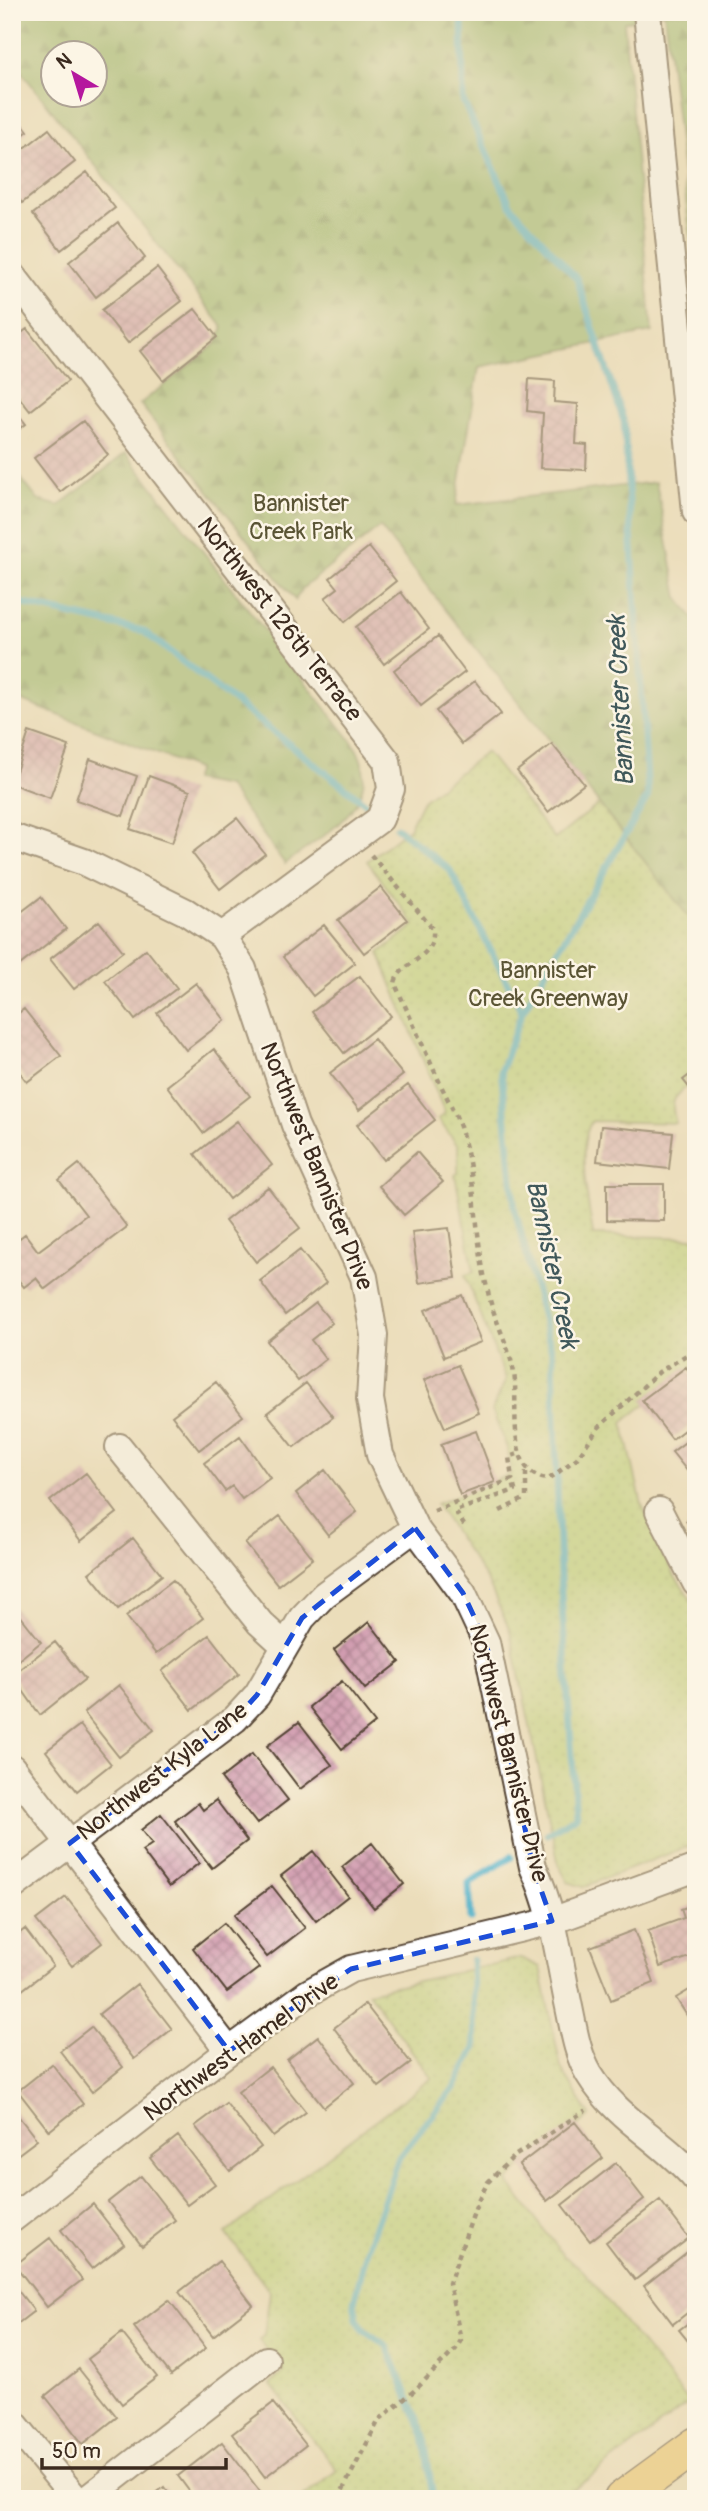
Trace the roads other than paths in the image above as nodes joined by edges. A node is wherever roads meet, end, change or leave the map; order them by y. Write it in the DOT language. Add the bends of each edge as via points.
graph roads {
  1 [pos="647,12"];
  2 [pos="14,282"];
  3 [pos="696,512"];
  4 [pos="12,837"];
  5 [pos="222,936"];
  6 [pos="119,1447"];
  7 [pos="659,1511"];
  8 [pos="415,1528"];
  9 [pos="696,1583"];
  10 [pos="284,1645"];
  11 [pos="12,1768"];
  12 [pos="70,1843"];
  13 [pos="696,1868"];
  14 [pos="12,1887"];
  15 [pos="552,1921"];
  16 [pos="229,2052"];
  17 [pos="696,2179"];
  18 [pos="12,2219"];
  19 [pos="266,2360"];
  20 [pos="12,2421"];
  21 [pos="696,2445"];
  22 [pos="76,2499"];
  23 [pos="87,2499"];
  24 [pos="622,2499"];
  1 -- 3 [label="street"];
  2 -- 5 [label="street, Northwest 126th Terrace" via="387,761 391,789 380,818"];
  4 -- 5 [label="street, Northwest Bannister Drive" via="84,862 186,912"];
  5 -- 8 [label="street, Northwest Bannister Drive" via="243,969 295,1125 364,1277 374,1335 370,1399 374,1429 389,1480"];
  6 -- 10 [label="street" via="260,1623"];
  7 -- 9 [label="street"];
  8 -- 10 [label="street, Northwest Kyla Lane" via="324,1595"];
  8 -- 15 [label="street, Northwest Bannister Drive" via="463,1593 486,1642 533,1867"];
  10 -- 12 [label="street, Northwest Kyla Lane" via="257,1695 234,1719"];
  11 -- 12 [label="street"];
  12 -- 14 [label="street, Northwest Kyla Lane"];
  12 -- 16 [label="street"];
  13 -- 15 [label="street, Northwest Hamel Drive"];
  15 -- 16 [label="street, Northwest Hamel Drive" via="351,1969 308,1993"];
  15 -- 17 [label="street, Northwest Bannister Drive" via="578,2050 590,2075 640,2132"];
  16 -- 18 [label="street, Northwest Hamel Drive"];
  19 -- 23 [label="street"];
  20 -- 22 [label="street"];
  21 -- 24 [label="main road"];
}
